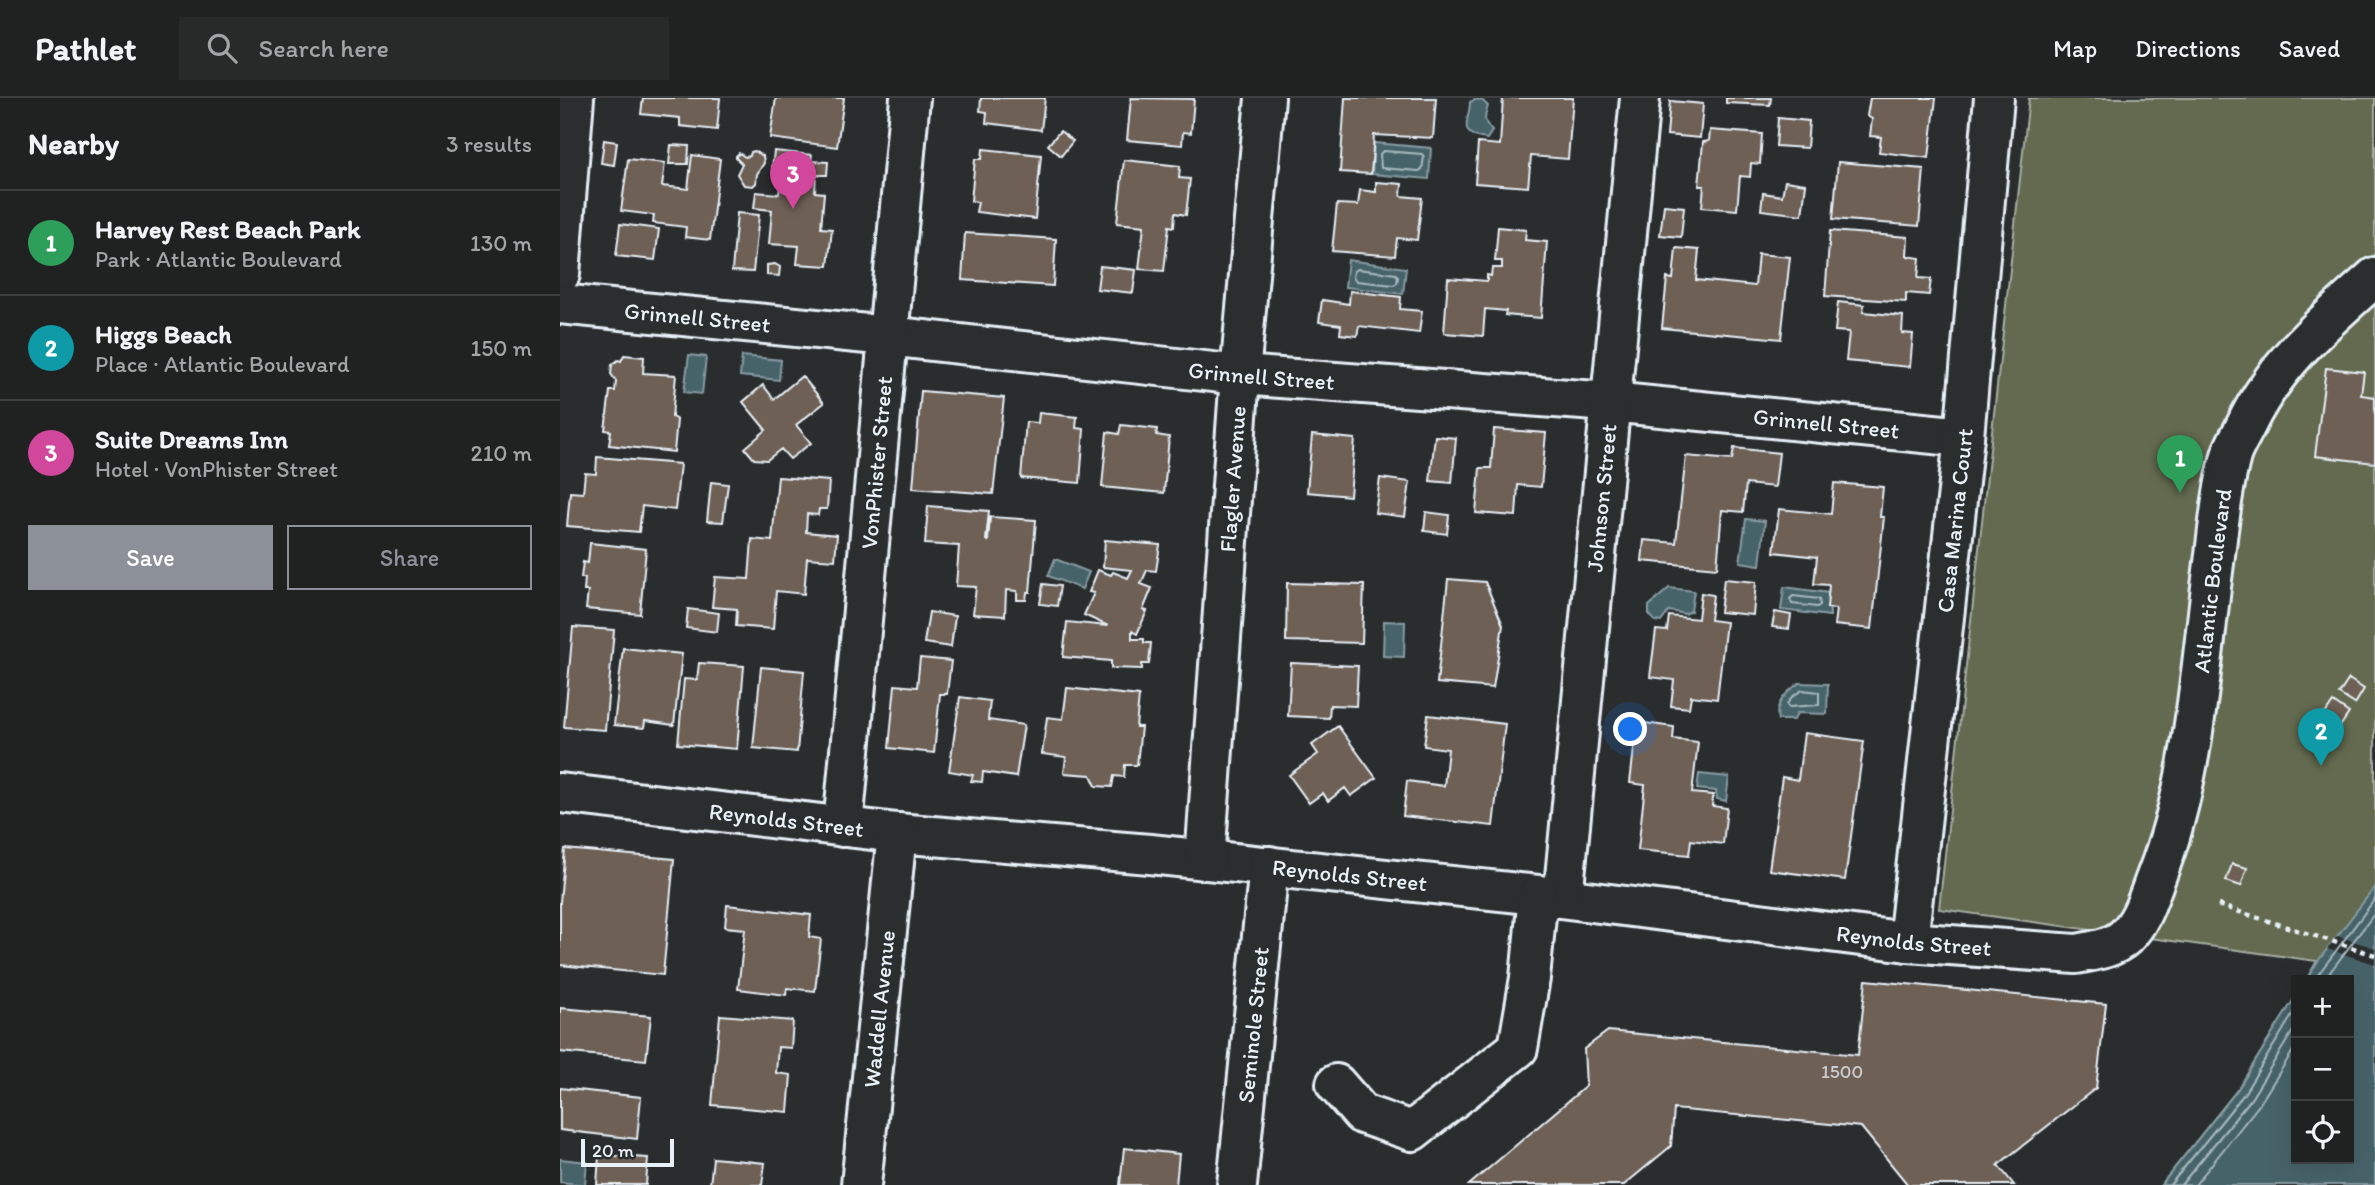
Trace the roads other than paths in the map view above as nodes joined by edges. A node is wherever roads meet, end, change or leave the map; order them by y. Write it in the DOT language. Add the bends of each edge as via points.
graph roads {
  1 [pos="574,98"];
  2 [pos="910,98"];
  3 [pos="1265,98"];
  4 [pos="1640,98"];
  5 [pos="1994,98"];
  6 [pos="560,274"];
  7 [pos="2375,277"];
  8 [pos="560,304"];
  9 [pos="888,336"];
  10 [pos="1240,374"];
  11 [pos="1611,402"];
  12 [pos="1964,437"];
  13 [pos="560,793"];
  14 [pos="843,827"];
  15 [pos="897,833"];
  16 [pos="1205,860"];
  17 [pos="1269,866"];
  18 [pos="1551,896"];
  19 [pos="2132,929"];
  20 [pos="1908,942"];
  21 [pos="1336,1084"];
  22 [pos="861,1185"];
  23 [pos="1237,1185"];
  1 -- 6 [label="street"];
  2 -- 9 [label="street, VonPhister Street"];
  3 -- 10 [label="street, Flagler Avenue"];
  4 -- 11 [label="street, Johnson Street"];
  5 -- 12 [label="street, Casa Marina Court"];
  7 -- 19 [label="street, Atlantic Boulevard" via="2282,365 2252,411 2232,454 2187,762 2169,845"];
  8 -- 9 [label="street, Grinnell Street"];
  9 -- 10 [label="street, Grinnell Street"];
  9 -- 14 [label="street, VonPhister Street"];
  10 -- 11 [label="street, Grinnell Street"];
  10 -- 16 [label="street, Flagler Avenue"];
  11 -- 12 [label="street, Grinnell Street"];
  11 -- 18 [label="street, Johnson Street"];
  12 -- 20 [label="street, Casa Marina Court"];
  13 -- 14 [label="street, Reynolds Street"];
  14 -- 15 [label="street, Reynolds Street"];
  15 -- 16 [label="street, Reynolds Street"];
  15 -- 22 [label="street, Waddell Avenue"];
  16 -- 17 [label="street, Reynolds Street"];
  17 -- 18 [label="street, Reynolds Street"];
  17 -- 23 [label="street, Seminole Street"];
  18 -- 20 [label="street, Reynolds Street"];
  18 -- 21 [label="street, Johnson Street" via="1518,1048 1412,1131 1362,1114"];
  19 -- 20 [label="street, Reynolds Street" via="2123,939 2099,950 2076,954"];
}
